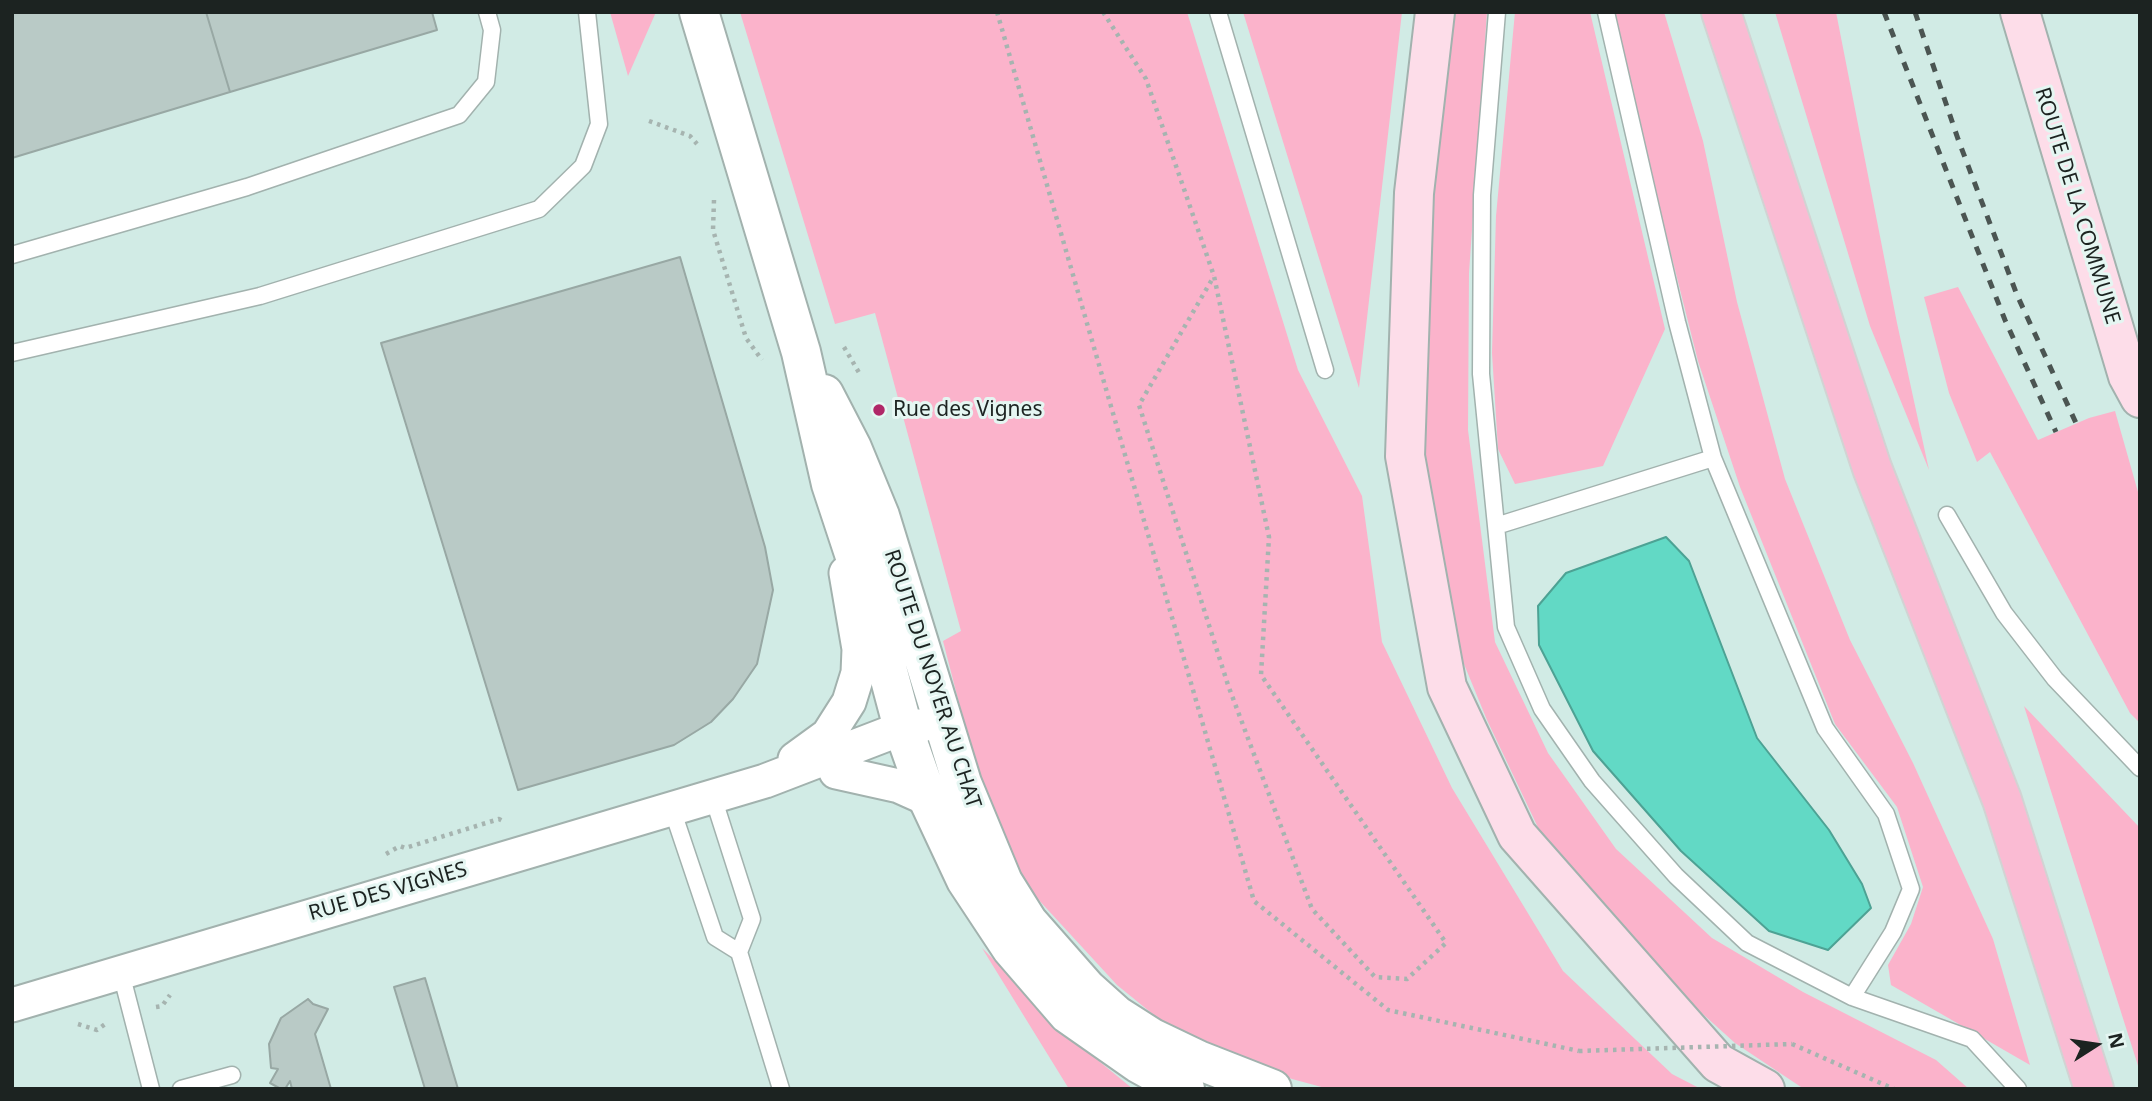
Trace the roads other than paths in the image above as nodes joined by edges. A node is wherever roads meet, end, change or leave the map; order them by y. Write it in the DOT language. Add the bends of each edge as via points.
graph roads {
  1 [pos="487,12"];
  2 [pos="587,12"];
  3 [pos="699,12"];
  4 [pos="1218,12"];
  5 [pos="1435,12"];
  6 [pos="1497,12"];
  7 [pos="1606,12"];
  8 [pos="1721,12"];
  9 [pos="2020,12"];
  10 [pos="12,255"];
  11 [pos="801,352"];
  12 [pos="12,353"];
  13 [pos="1325,370"];
  14 [pos="2134,387"];
  15 [pos="2140,414"];
  16 [pos="1713,458"];
  17 [pos="831,484"];
  18 [pos="1947,515"];
  19 [pos="1496,526"];
  20 [pos="917,726"];
  21 [pos="2140,768"];
  22 [pos="836,772"];
  23 [pos="765,781"];
  24 [pos="713,797"];
  25 [pos="928,799"];
  26 [pos="672,809"];
  27 [pos="739,952"];
  28 [pos="121,973"];
  29 [pos="1852,997"];
  30 [pos="12,1005"];
  31 [pos="232,1075"];
  32 [pos="151,1089"];
  33 [pos="181,1089"];
  34 [pos="780,1089"];
  35 [pos="1185,1089"];
  36 [pos="1272,1089"];
  37 [pos="1765,1089"];
  38 [pos="2018,1089"];
  39 [pos="2094,1089"];
  1 -- 10 [label="lane" via="492,30 486,82 459,116 247,187"];
  2 -- 12 [label="lane" via="599,124 583,166 540,209 260,296"];
  3 -- 11 [label="street, ROUTE DU NOYER AU CHAT"];
  4 -- 13 [label="lane"];
  5 -- 37 [label="main road" via="1414,193 1405,456 1447,687 1517,835 1718,1063"];
  6 -- 19 [label="lane" via="1482,195 1481,360"];
  7 -- 16 [label="lane"];
  8 -- 39 [label="main road" via="1872,468 2002,800"];
  9 -- 14 [label="main road, ROUTE DE LA COMMUNE"];
  11 -- 17 [label="street, ROUTE DU NOYER AU CHAT"];
  11 -- 20 [label="street, ROUTE DU NOYER AU CHAT" via="852,448 880,516"];
  14 -- 15 [label="main road, ROUTE DE LA COMMUNE"];
  16 -- 19 [label="lane"];
  16 -- 29 [label="lane" via="1825,728 1886,814 1912,889 1893,932"];
  17 -- 20 [label="street, ROUTE DU NOYER AU CHAT"];
  17 -- 23 [label="street, RUE DES VIGNES" via="859,649 858,673 849,702 828,735"];
  18 -- 21 [label="lane" via="2004,613 2055,679"];
  19 -- 29 [label="lane" via="1506,627 1542,709 1592,780 1676,876 1747,943"];
  20 -- 22 [label="street, RUE DES VIGNES"];
  20 -- 23 [label="street, RUE DES VIGNES"];
  20 -- 25 [label="street, ROUTE DU NOYER AU CHAT"];
  20 -- 36 [label="street, ROUTE DU NOYER AU CHAT" via="962,783 1003,882 1028,922 1087,989 1152,1038"];
  22 -- 23 [label="street, RUE DES VIGNES"];
  22 -- 25 [label="street, RUE DES VIGNES" via="899,786"];
  23 -- 24 [label="street, RUE DES VIGNES"];
  24 -- 26 [label="street, RUE DES VIGNES"];
  24 -- 27 [label="lane" via="752,919"];
  25 -- 35 [label="street, ROUTE DU NOYER AU CHAT" via="966,880 1011,948 1068,1014"];
  26 -- 27 [label="lane" via="715,937"];
  26 -- 28 [label="street, RUE DES VIGNES"];
  27 -- 34 [label="lane"];
  28 -- 30 [label="street, RUE DES VIGNES"];
  28 -- 32 [label="lane"];
  29 -- 38 [label="lane" via="1972,1039"];
  31 -- 33 [label="lane"];
}
